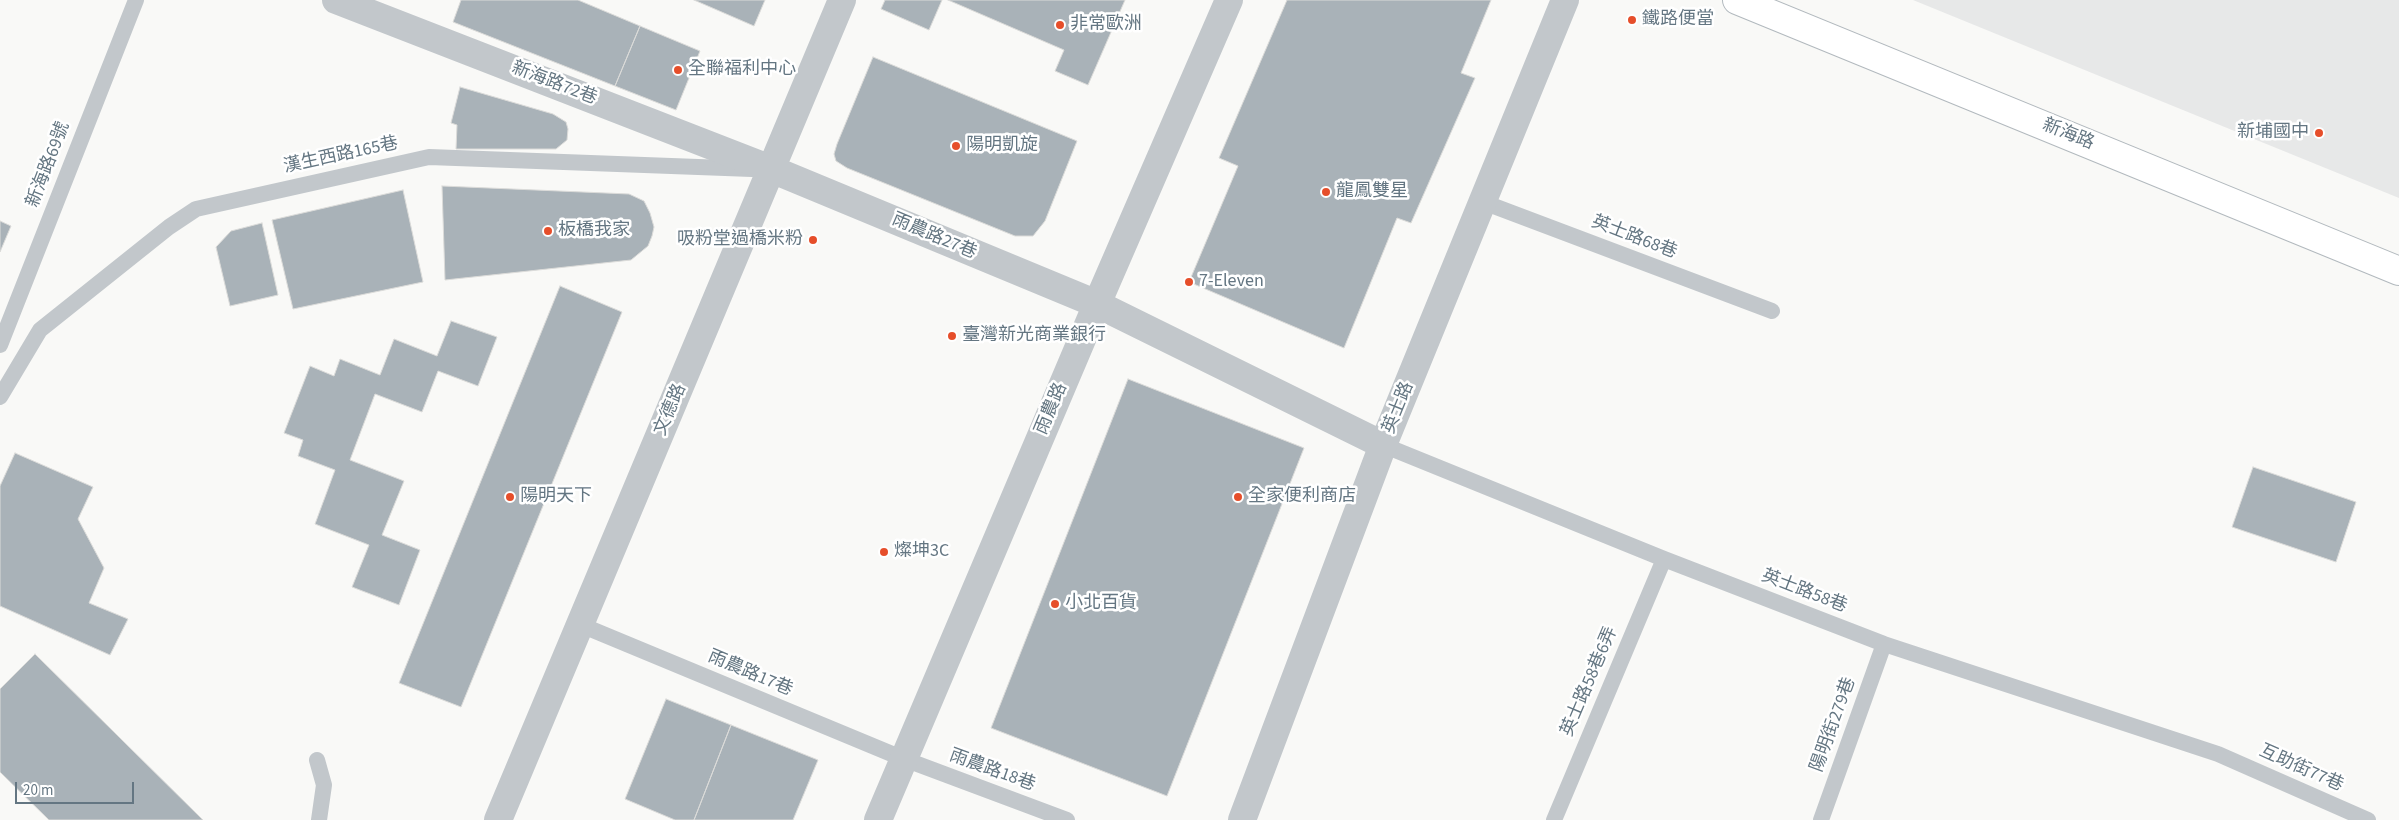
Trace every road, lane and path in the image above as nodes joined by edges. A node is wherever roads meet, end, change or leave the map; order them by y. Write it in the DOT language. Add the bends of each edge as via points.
graph roads {
  1 [pos="136,0"];
  2 [pos="336,0"];
  3 [pos="842,0"];
  4 [pos="1229,0"];
  5 [pos="1565,0"];
  6 [pos="1737,0"];
  7 [pos="771,169"];
  8 [pos="1483,202"];
  9 [pos="2399,271"];
  10 [pos="1097,304"];
  11 [pos="1772,311"];
  12 [pos="0,346"];
  13 [pos="0,397"];
  14 [pos="1384,445"];
  15 [pos="1664,559"];
  16 [pos="581,625"];
  17 [pos="1884,644"];
  18 [pos="2218,754"];
  19 [pos="904,759"];
  20 [pos="317,760"];
  21 [pos="319,820"];
  22 [pos="498,820"];
  23 [pos="878,820"];
  24 [pos="1067,820"];
  25 [pos="1242,820"];
  26 [pos="1554,820"];
  27 [pos="1821,820"];
  28 [pos="2368,820"];
  1 -- 12 [label="lane, 新海路69號"];
  2 -- 7 [label="street, 新海路72巷"];
  3 -- 7 [label="street, 文德路"];
  4 -- 10 [label="street, 雨農路"];
  5 -- 8 [label="street, 英士路"];
  6 -- 9 [label="street, 新海路"];
  7 -- 10 [label="street, 雨農路27巷"];
  7 -- 13 [label="lane, 漢生西路165巷" via="429,157 196,210 169,227 40,330"];
  7 -- 16 [label="street, 文德路"];
  8 -- 11 [label="lane, 英士路68巷"];
  8 -- 14 [label="street, 英士路"];
  10 -- 14 [label="street, 雨農路27巷"];
  10 -- 19 [label="street, 雨農路"];
  14 -- 15 [label="lane, 英士路58巷"];
  14 -- 25 [label="street, 英士路"];
  15 -- 17 [label="lane, 英士路58巷"];
  15 -- 26 [label="lane, 英士路58巷6弄"];
  16 -- 19 [label="lane, 雨農路17巷"];
  16 -- 22 [label="street, 文德路"];
  17 -- 18 [label="lane, 英士路58巷"];
  17 -- 27 [label="lane, 陽明街279巷"];
  18 -- 28 [label="lane, 互助街77巷"];
  19 -- 23 [label="street, 雨農路"];
  19 -- 24 [label="lane, 雨農路18巷"];
  20 -- 21 [label="lane" via="324,785"];
}
